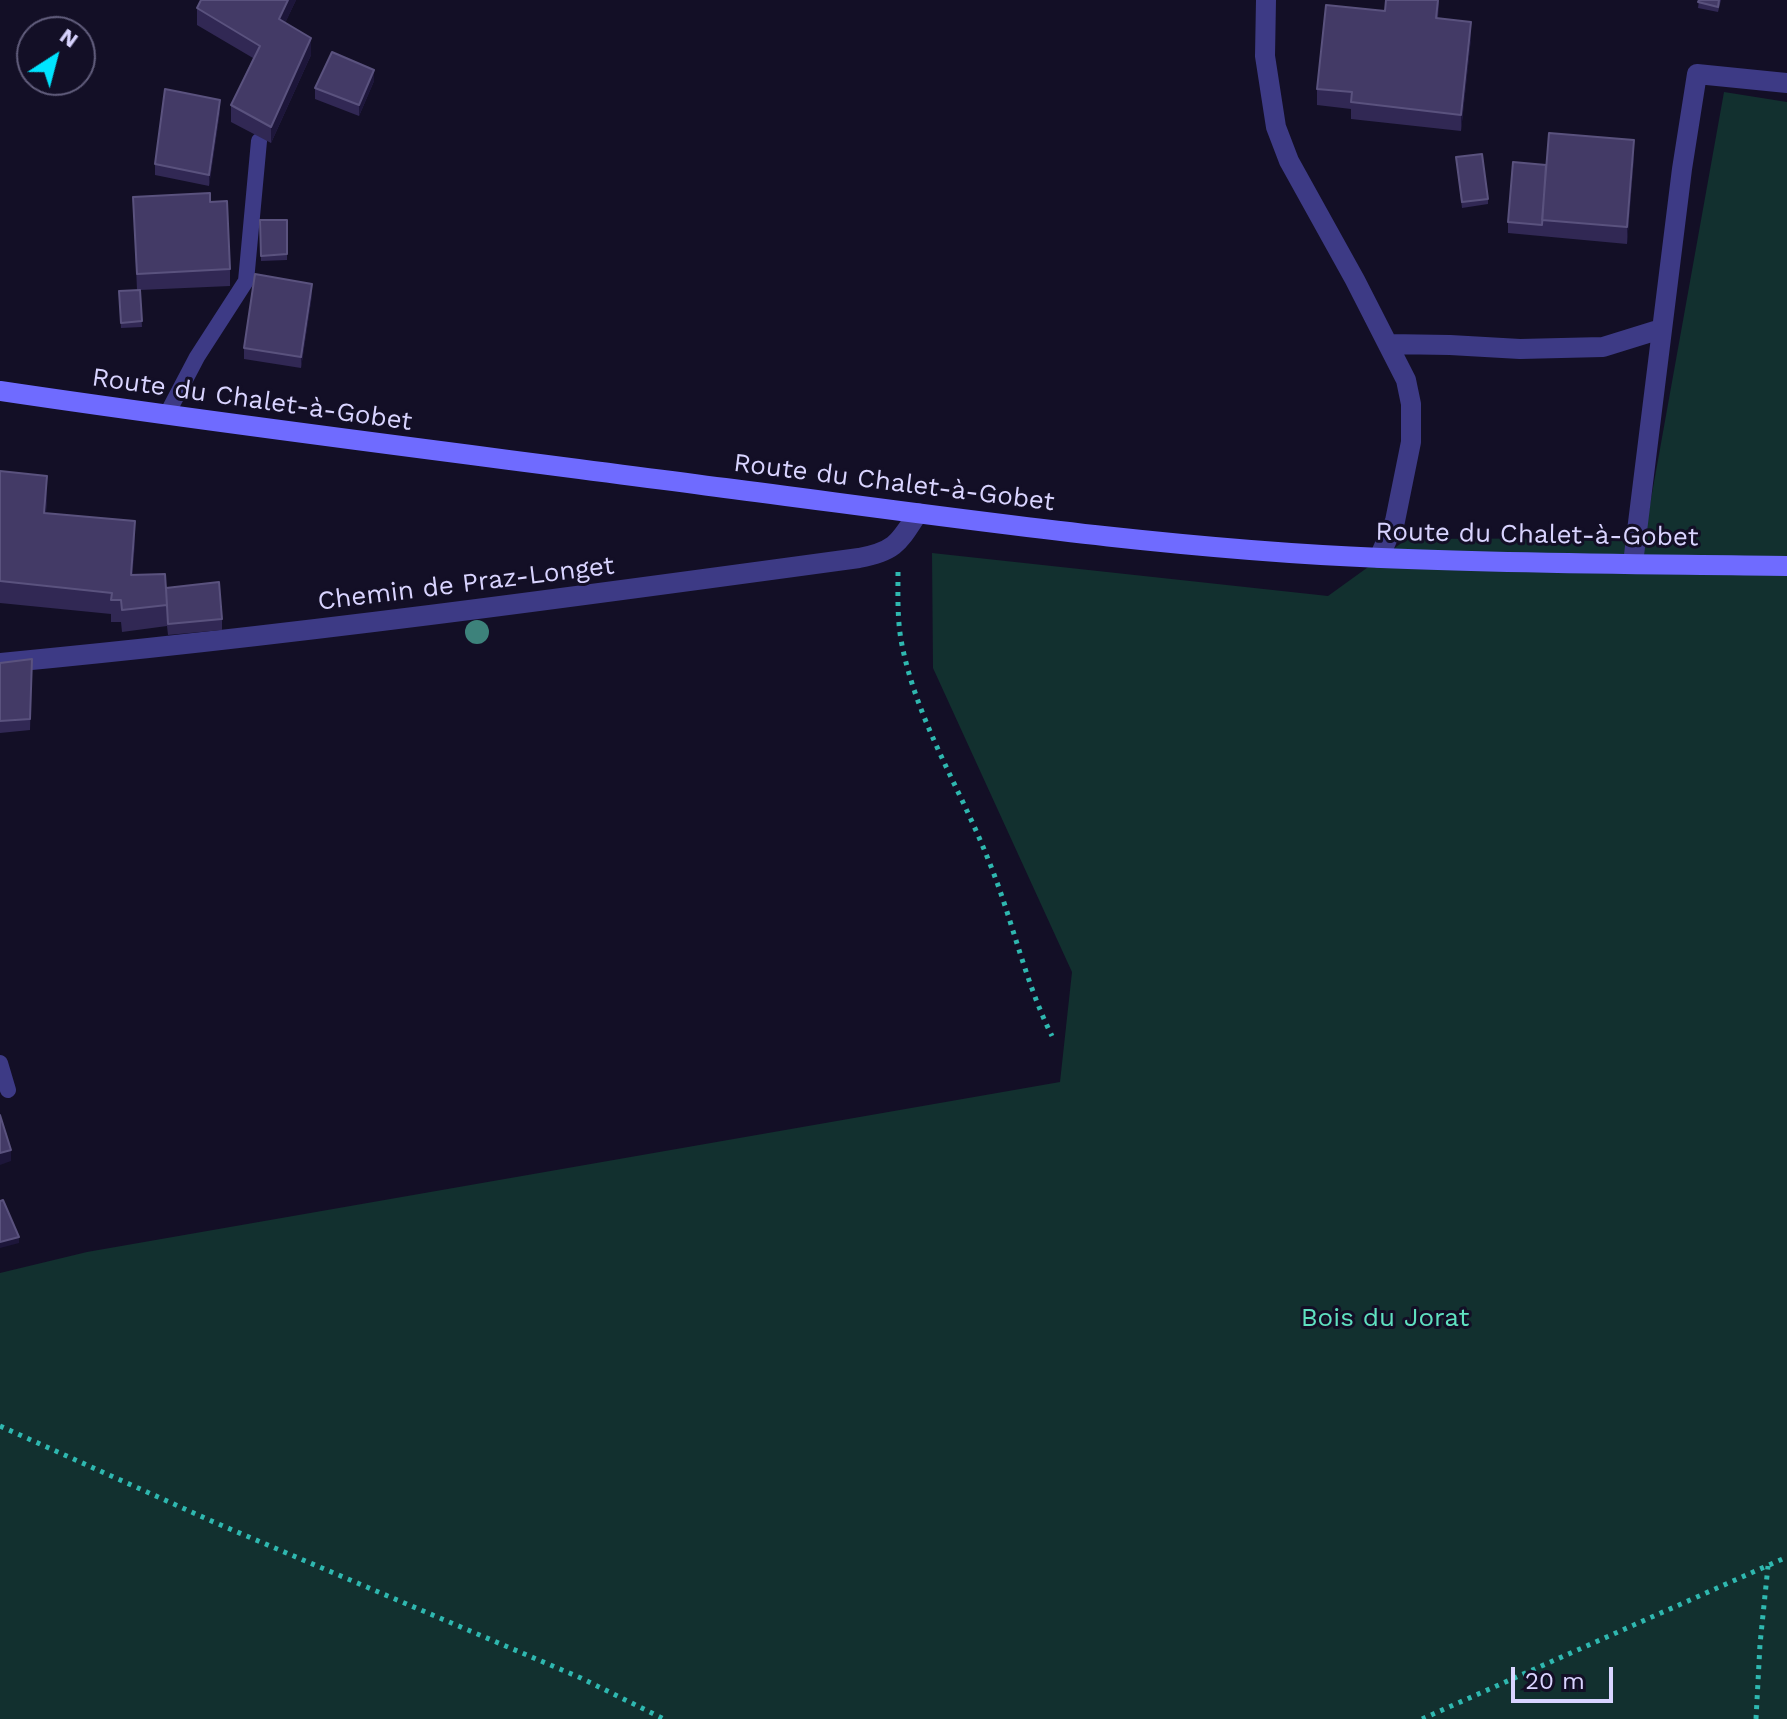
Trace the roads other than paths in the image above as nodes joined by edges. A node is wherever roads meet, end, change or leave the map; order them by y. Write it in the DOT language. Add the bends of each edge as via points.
graph roads {
  1 [pos="1266,0"];
  2 [pos="1787,83"];
  3 [pos="259,141"];
  4 [pos="1661,329"];
  5 [pos="1388,344"];
  6 [pos="0,391"];
  7 [pos="166,416"];
  8 [pos="918,513"];
  9 [pos="1379,558"];
  10 [pos="1633,563"];
  11 [pos="1787,566"];
  12 [pos="0,663"];
  13 [pos="0,1063"];
  14 [pos="8,1090"];
  1 -- 5 [label="street" via="1265,56 1276,127 1289,161"];
  2 -- 4 [label="street" via="1697,74"];
  3 -- 7 [label="lane" via="246,281"];
  4 -- 5 [label="street" via="1603,347"];
  4 -- 10 [label="street"];
  5 -- 9 [label="street" via="1406,380 1411,442 1395,521"];
  6 -- 7 [label="main road, Route du Chalet-à-Gobet"];
  7 -- 8 [label="main road, Route du Chalet-à-Gobet"];
  8 -- 9 [label="main road, Route du Chalet-à-Gobet" via="1218,547"];
  8 -- 12 [label="street, Chemin de Praz-Longet" via="898,543 859,558 171,647"];
  9 -- 10 [label="main road, Route du Chalet-à-Gobet"];
  10 -- 11 [label="main road, Route du Chalet-à-Gobet"];
  13 -- 14 [label="lane"];
}
